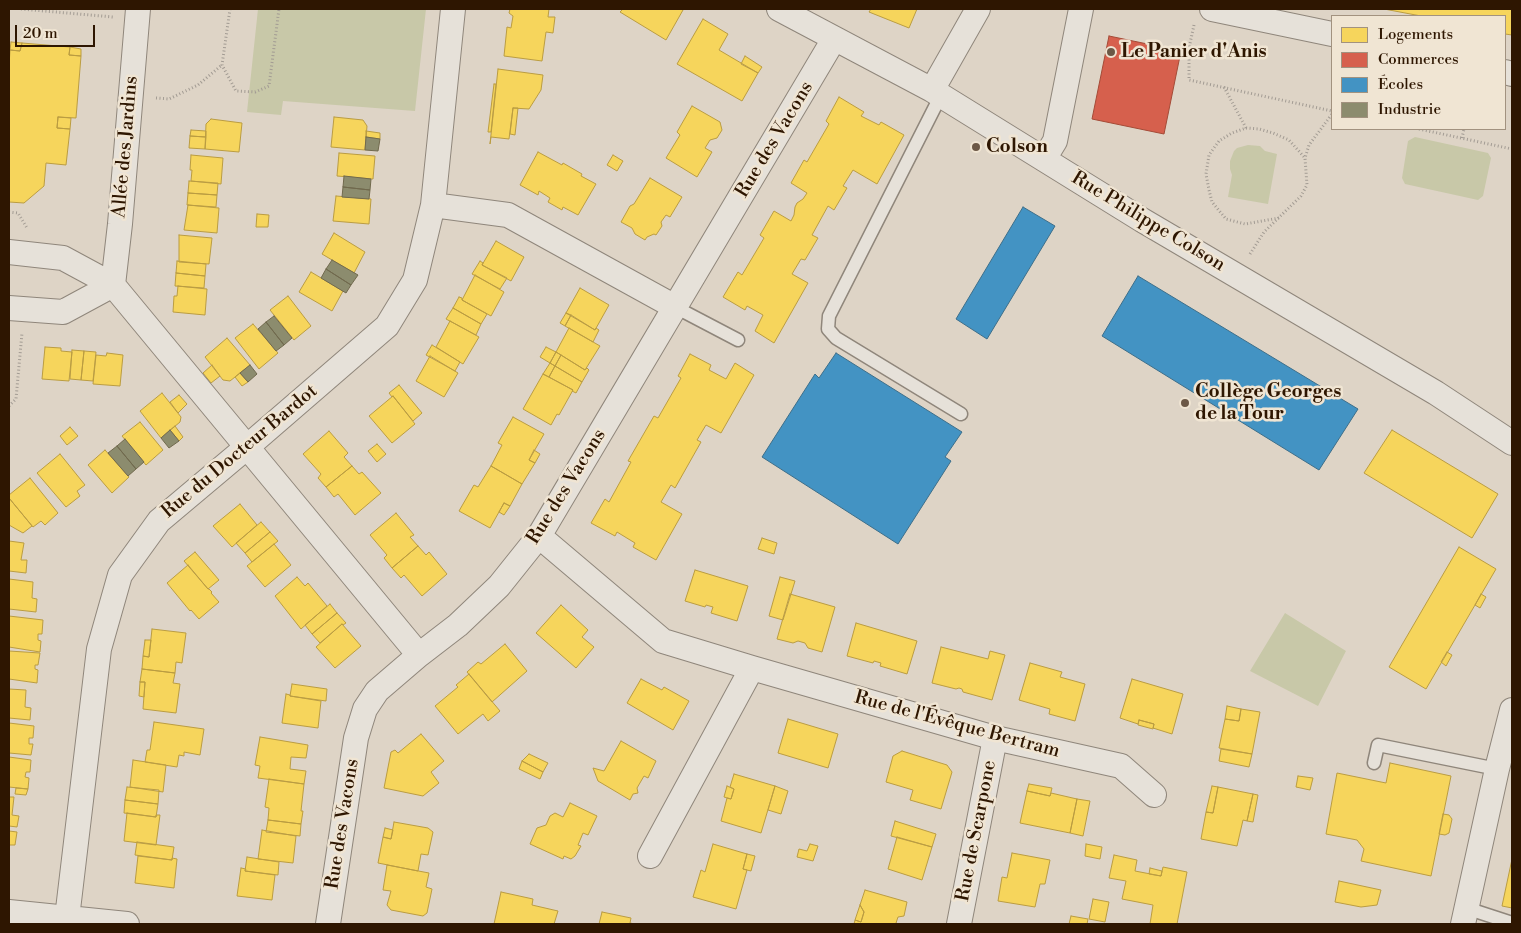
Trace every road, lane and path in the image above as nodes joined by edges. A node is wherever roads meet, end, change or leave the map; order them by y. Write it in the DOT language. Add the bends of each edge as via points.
graph roads {
  1 [pos="21,9"];
  2 [pos="230,9"];
  3 [pos="279,9"];
  4 [pos="452,9"];
  5 [pos="779,9"];
  6 [pos="978,9"];
  7 [pos="1081,9"];
  8 [pos="137,14"];
  9 [pos="1203,14"];
  10 [pos="1331,34"];
  11 [pos="834,39"];
  12 [pos="222,65"];
  13 [pos="1224,88"];
  14 [pos="937,93"];
  15 [pos="131,96"];
  16 [pos="1331,112"];
  17 [pos="1331,113"];
  18 [pos="1246,128"];
  19 [pos="1424,130"];
  20 [pos="1464,130"];
  21 [pos="1462,138"];
  22 [pos="1512,148"];
  23 [pos="1305,158"];
  24 [pos="1044,159"];
  25 [pos="433,205"];
  26 [pos="1279,218"];
  27 [pos="9,252"];
  28 [pos="1236,275"];
  29 [pos="113,285"];
  30 [pos="675,307"];
  31 [pos="16,309"];
  32 [pos="738,340"];
  33 [pos="9,406"];
  34 [pos="961,414"];
  35 [pos="1512,443"];
  36 [pos="247,447"];
  37 [pos="539,536"];
  38 [pos="419,655"];
  39 [pos="752,668"];
  40 [pos="1512,710"];
  41 [pos="995,738"];
  42 [pos="1374,763"];
  43 [pos="1497,769"];
  44 [pos="1154,795"];
  45 [pos="650,856"];
  46 [pos="9,912"];
  47 [pos="1465,916"];
  48 [pos="67,918"];
  49 [pos="1512,923"];
  50 [pos="127,924"];
  51 [pos="328,924"];
  52 [pos="959,924"];
  1 -- 8 [label="path"];
  2 -- 12 [label="path"];
  3 -- 12 [label="path" via="269,86 255,92 236,91"];
  4 -- 25 [label="street, Rue du Docteur Bardot"];
  5 -- 11 [label="street, Rue Philippe Colson"];
  6 -- 14 [label="street"];
  7 -- 24 [label="street" via="1055,141"];
  8 -- 15 [label="street, Allée des Jardins"];
  9 -- 10 [label="street"];
  9 -- 13 [label="path" via="1189,48 1189,80"];
  11 -- 14 [label="street, Rue Philippe Colson"];
  11 -- 30 [label="street, Rue des Vacons"];
  12 -- 15 [label="path" via="198,85 169,99"];
  13 -- 16 [label="path"];
  13 -- 18 [label="path"];
  14 -- 24 [label="street, Rue Philippe Colson"];
  14 -- 34 [label="lane" via="829,316 828,329 836,338"];
  15 -- 29 [label="street, Allée des Jardins"];
  17 -- 23 [label="path" via="1309,145"];
  18 -- 23 [label="path" via="1259,129 1289,140"];
  18 -- 26 [label="path" via="1219,141 1209,155 1206,174 1212,202 1226,219 1245,224"];
  19 -- 21 [label="path"];
  20 -- 21 [label="path"];
  21 -- 22 [label="path"];
  23 -- 26 [label="path" via="1307,185 1301,196"];
  24 -- 28 [label="street, Rue Philippe Colson"];
  25 -- 30 [label="street" via="508,215"];
  25 -- 36 [label="street, Rue du Docteur Bardot" via="415,280 387,326"];
  26 -- 28 [label="path" via="1264,232"];
  27 -- 29 [label="street" via="63,258"];
  28 -- 35 [label="street, Rue Philippe Colson" via="1436,393"];
  29 -- 31 [label="street" via="63,312"];
  29 -- 36 [label="street"];
  30 -- 32 [label="lane"];
  30 -- 37 [label="street, Rue des Vacons"];
  31 -- 33 [label="path" via="16,399"];
  36 -- 38 [label="street"];
  36 -- 48 [label="street, Rue du Docteur Bardot" via="159,521 120,574 99,650"];
  37 -- 38 [label="street, Rue des Vacons" via="499,586 458,625"];
  37 -- 39 [label="street, Rue de l'Évêque Bertram" via="664,641"];
  38 -- 51 [label="street, Rue des Vacons" via="377,691 365,710 356,738"];
  39 -- 41 [label="street, Rue de l'Évêque Bertram"];
  39 -- 45 [label="street"];
  40 -- 43 [label="street"];
  41 -- 44 [label="street, Rue de l'Évêque Bertram" via="1121,766"];
  41 -- 52 [label="street, Rue de Scarpone"];
  42 -- 43 [label="lane" via="1378,745"];
  43 -- 47 [label="street"];
  46 -- 48 [label="street"];
  47 -- 49 [label="lane"];
  48 -- 50 [label="street"];
}
